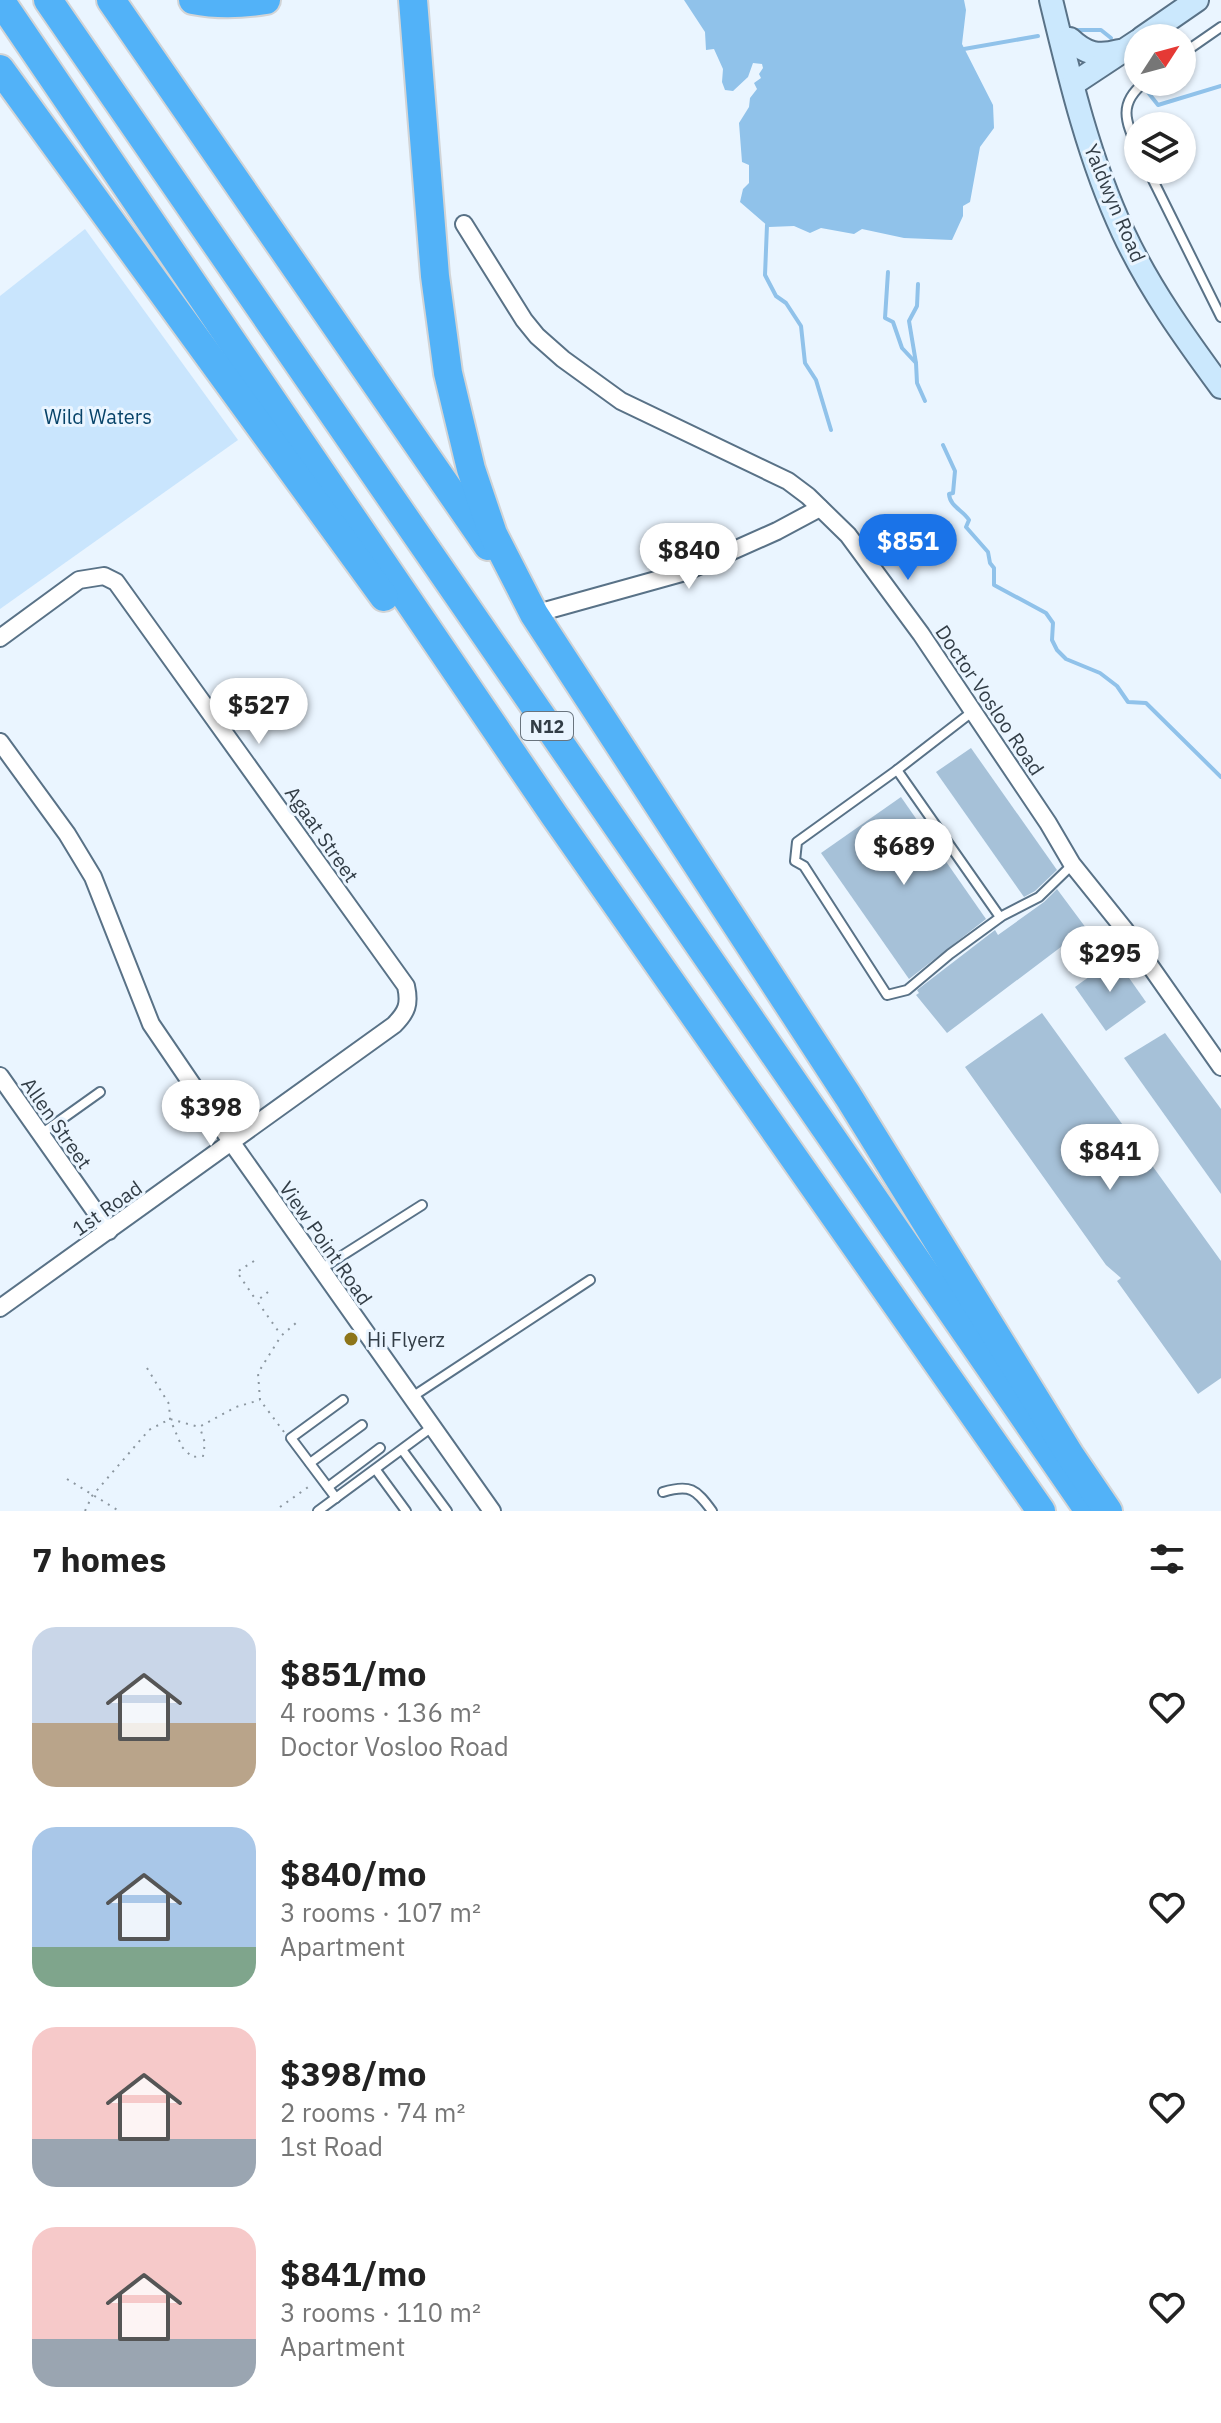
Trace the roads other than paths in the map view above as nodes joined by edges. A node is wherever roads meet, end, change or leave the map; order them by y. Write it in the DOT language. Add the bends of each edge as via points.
graph roads {
  1 [pos="0,0"];
  2 [pos="48,0"];
  3 [pos="111,0"];
  4 [pos="193,0"];
  5 [pos="266,0"];
  6 [pos="413,0"];
  7 [pos="1051,0"];
  8 [pos="1060,0"];
  9 [pos="1197,0"];
  10 [pos="1162,24"];
  11 [pos="1221,27"];
  12 [pos="1070,39"];
  13 [pos="1196,44"];
  14 [pos="1124,47"];
  15 [pos="1124,50"];
  16 [pos="0,69"];
  17 [pos="1077,81"];
  18 [pos="1155,184"];
  19 [pos="464,224"];
  20 [pos="1221,317"];
  21 [pos="1221,374"];
  22 [pos="1221,387"];
  23 [pos="820,508"];
  24 [pos="534,614"];
  25 [pos="0,638"];
  26 [pos="972,712"];
  27 [pos="0,742"];
  28 [pos="897,770"];
  29 [pos="554,815"];
  30 [pos="1072,864"];
  31 [pos="1000,917"];
  32 [pos="1125,930"];
  33 [pos="1106,934"];
  34 [pos="406,986"];
  35 [pos="1221,1067"];
  36 [pos="1,1081"];
  37 [pos="100,1092"];
  38 [pos="41,1134"];
  39 [pos="232,1143"];
  40 [pos="422,1205"];
  41 [pos="109,1231"];
  42 [pos="321,1269"];
  43 [pos="590,1280"];
  44 [pos="0,1308"];
  45 [pos="411,1398"];
  46 [pos="343,1400"];
  47 [pos="362,1425"];
  48 [pos="432,1427"];
  49 [pos="380,1448"];
  50 [pos="403,1451"];
  51 [pos="310,1463"];
  52 [pos="376,1470"];
  53 [pos="328,1487"];
  54 [pos="663,1492"];
  55 [pos="336,1498"];
  56 [pos="318,1511"];
  57 [pos="406,1511"];
  58 [pos="447,1511"];
  59 [pos="492,1511"];
  60 [pos="712,1511"];
  61 [pos="1041,1511"];
  62 [pos="1089,1511"];
  63 [pos="1108,1511"];
  1 -- 29 [label="highway, N12"];
  2 -- 62 [label="highway, N12"];
  3 -- 24 [label="highway"];
  4 -- 5 [label="highway"];
  6 -- 24 [label="highway" via="448,373 493,534"];
  7 -- 17 [label="main road, Yaldwyn Road"];
  8 -- 12 [label="main road, Yaldwyn Road"];
  9 -- 10 [label="main road"];
  11 -- 13 [label="lane"];
  12 -- 14 [label="main road" via="1098,55"];
  12 -- 17 [label="main road, Yaldwyn Road"];
  15 -- 17 [label="main road"];
  16 -- 29 [label="highway" via="304,491"];
  17 -- 21 [label="main road, Yaldwyn Road" via="1140,243"];
  17 -- 22 [label="main road, Yaldwyn Road" via="1093,155 1124,234"];
  18 -- 20 [label="lane"];
  19 -- 23 [label="street, Doctor Vosloo Road" via="524,320 563,359 621,401 771,471"];
  23 -- 24 [label="street" via="685,572"];
  23 -- 26 [label="street, Doctor Vosloo Road" via="871,565"];
  24 -- 63 [label="highway" via="848,1096"];
  25 -- 34 [label="street, Agaat Street" via="79,580 104,576 116,582"];
  26 -- 28 [label="lane"];
  26 -- 30 [label="street, Doctor Vosloo Road"];
  27 -- 39 [label="street, View Point Road" via="82,856 104,900 140,1003"];
  28 -- 31 [label="lane"];
  28 -- 31 [label="lane" via="797,842 795,861 804,866 887,995 907,990"];
  29 -- 61 [label="highway, N12"];
  30 -- 31 [label="lane" via="1039,897"];
  30 -- 32 [label="street, Doctor Vosloo Road"];
  32 -- 33 [label="lane"];
  32 -- 35 [label="street, Doctor Vosloo Road"];
  34 -- 39 [label="street, 1st Road" via="404,1016"];
  36 -- 38 [label="street, Allen Street"];
  37 -- 38 [label="lane"];
  38 -- 41 [label="street, Allen Street"];
  39 -- 41 [label="street, 1st Road"];
  39 -- 42 [label="street, View Point Road"];
  40 -- 42 [label="lane"];
  41 -- 44 [label="street, 1st Road"];
  42 -- 45 [label="street, View Point Road"];
  43 -- 45 [label="lane"];
  45 -- 48 [label="street, View Point Road"];
  46 -- 51 [label="lane" via="291,1438"];
  47 -- 51 [label="lane"];
  48 -- 50 [label="lane"];
  48 -- 59 [label="street, View Point Road"];
  49 -- 53 [label="lane"];
  50 -- 52 [label="lane"];
  50 -- 58 [label="lane"];
  51 -- 53 [label="lane"];
  52 -- 55 [label="lane"];
  52 -- 57 [label="lane"];
  53 -- 55 [label="lane"];
  54 -- 60 [label="lane" via="691,1489"];
  55 -- 56 [label="lane"];
}
